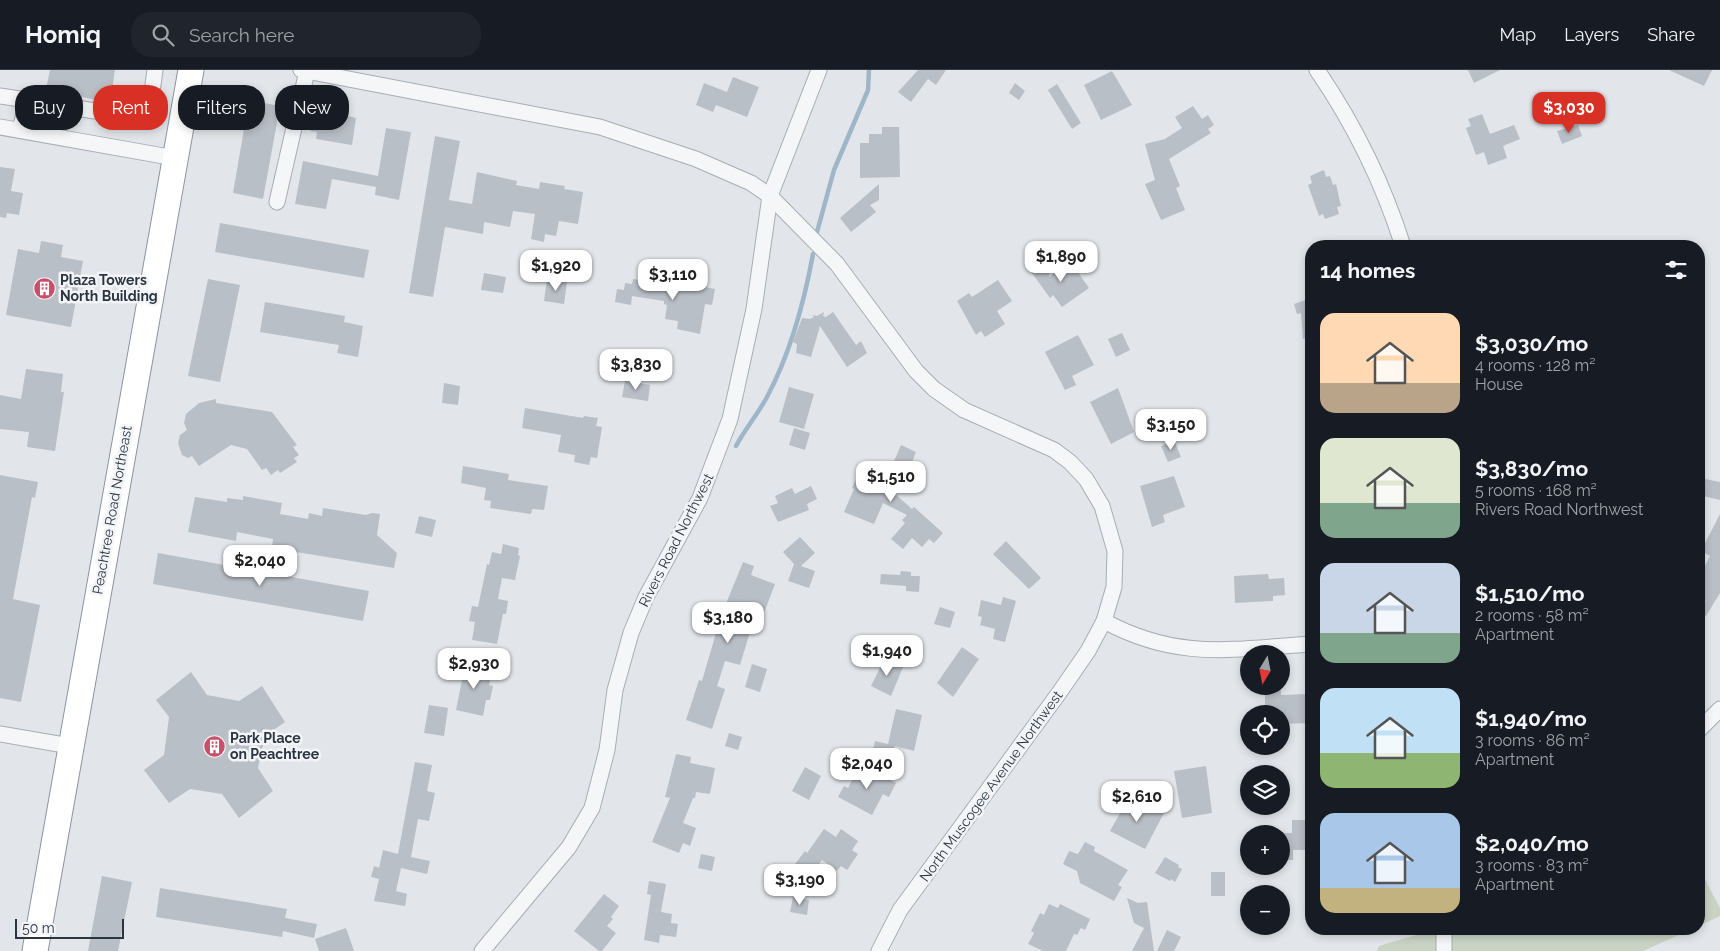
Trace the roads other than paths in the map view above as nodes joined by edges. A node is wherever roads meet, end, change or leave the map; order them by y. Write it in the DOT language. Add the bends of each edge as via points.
graph roads {
  1 [pos="155,70"];
  2 [pos="191,70"];
  3 [pos="304,70"];
  4 [pos="819,70"];
  5 [pos="1317,70"];
  6 [pos="0,96"];
  7 [pos="15,99"];
  8 [pos="83,109"];
  9 [pos="0,127"];
  10 [pos="15,129"];
  11 [pos="19,130"];
  12 [pos="175,158"];
  13 [pos="770,196"];
  14 [pos="277,202"];
  15 [pos="1401,240"];
  16 [pos="1104,621"];
  17 [pos="1305,644"];
  18 [pos="1720,709"];
  19 [pos="1705,724"];
  20 [pos="0,734"];
  21 [pos="70,746"];
  22 [pos="1444,935"];
  23 [pos="35,951"];
  24 [pos="482,951"];
  25 [pos="879,951"];
  26 [pos="1444,951"];
  1 -- 8 [label="street" via="152,92 139,118"];
  2 -- 12 [label="highway, Peachtree Road Northeast"];
  3 -- 13 [label="street, North Muscogee Avenue Northwest" via="600,127 696,159 751,183"];
  3 -- 14 [label="street"];
  4 -- 13 [label="street, Rivers Road Northwest"];
  5 -- 15 [label="street" via="1364,148"];
  6 -- 7 [label="street"];
  9 -- 10 [label="street"];
  11 -- 12 [label="street"];
  12 -- 21 [label="highway, Peachtree Road Northeast"];
  13 -- 16 [label="street, North Muscogee Avenue Northwest" via="837,264 916,371 934,389 964,410 1054,450 1086,479 1102,506 1114,551 1114,587"];
  13 -- 24 [label="street, Rivers Road Northwest" via="754,309 730,418 700,498 646,597 631,634 615,690 607,750 592,808 569,847"];
  16 -- 17 [label="street" via="1150,642 1182,649"];
  16 -- 25 [label="street, North Muscogee Avenue Northwest" via="1088,651 900,910"];
  18 -- 19 [label="street"];
  20 -- 21 [label="street"];
  21 -- 23 [label="highway, Peachtree Road Northeast"];
  22 -- 26 [label="street"];
}
